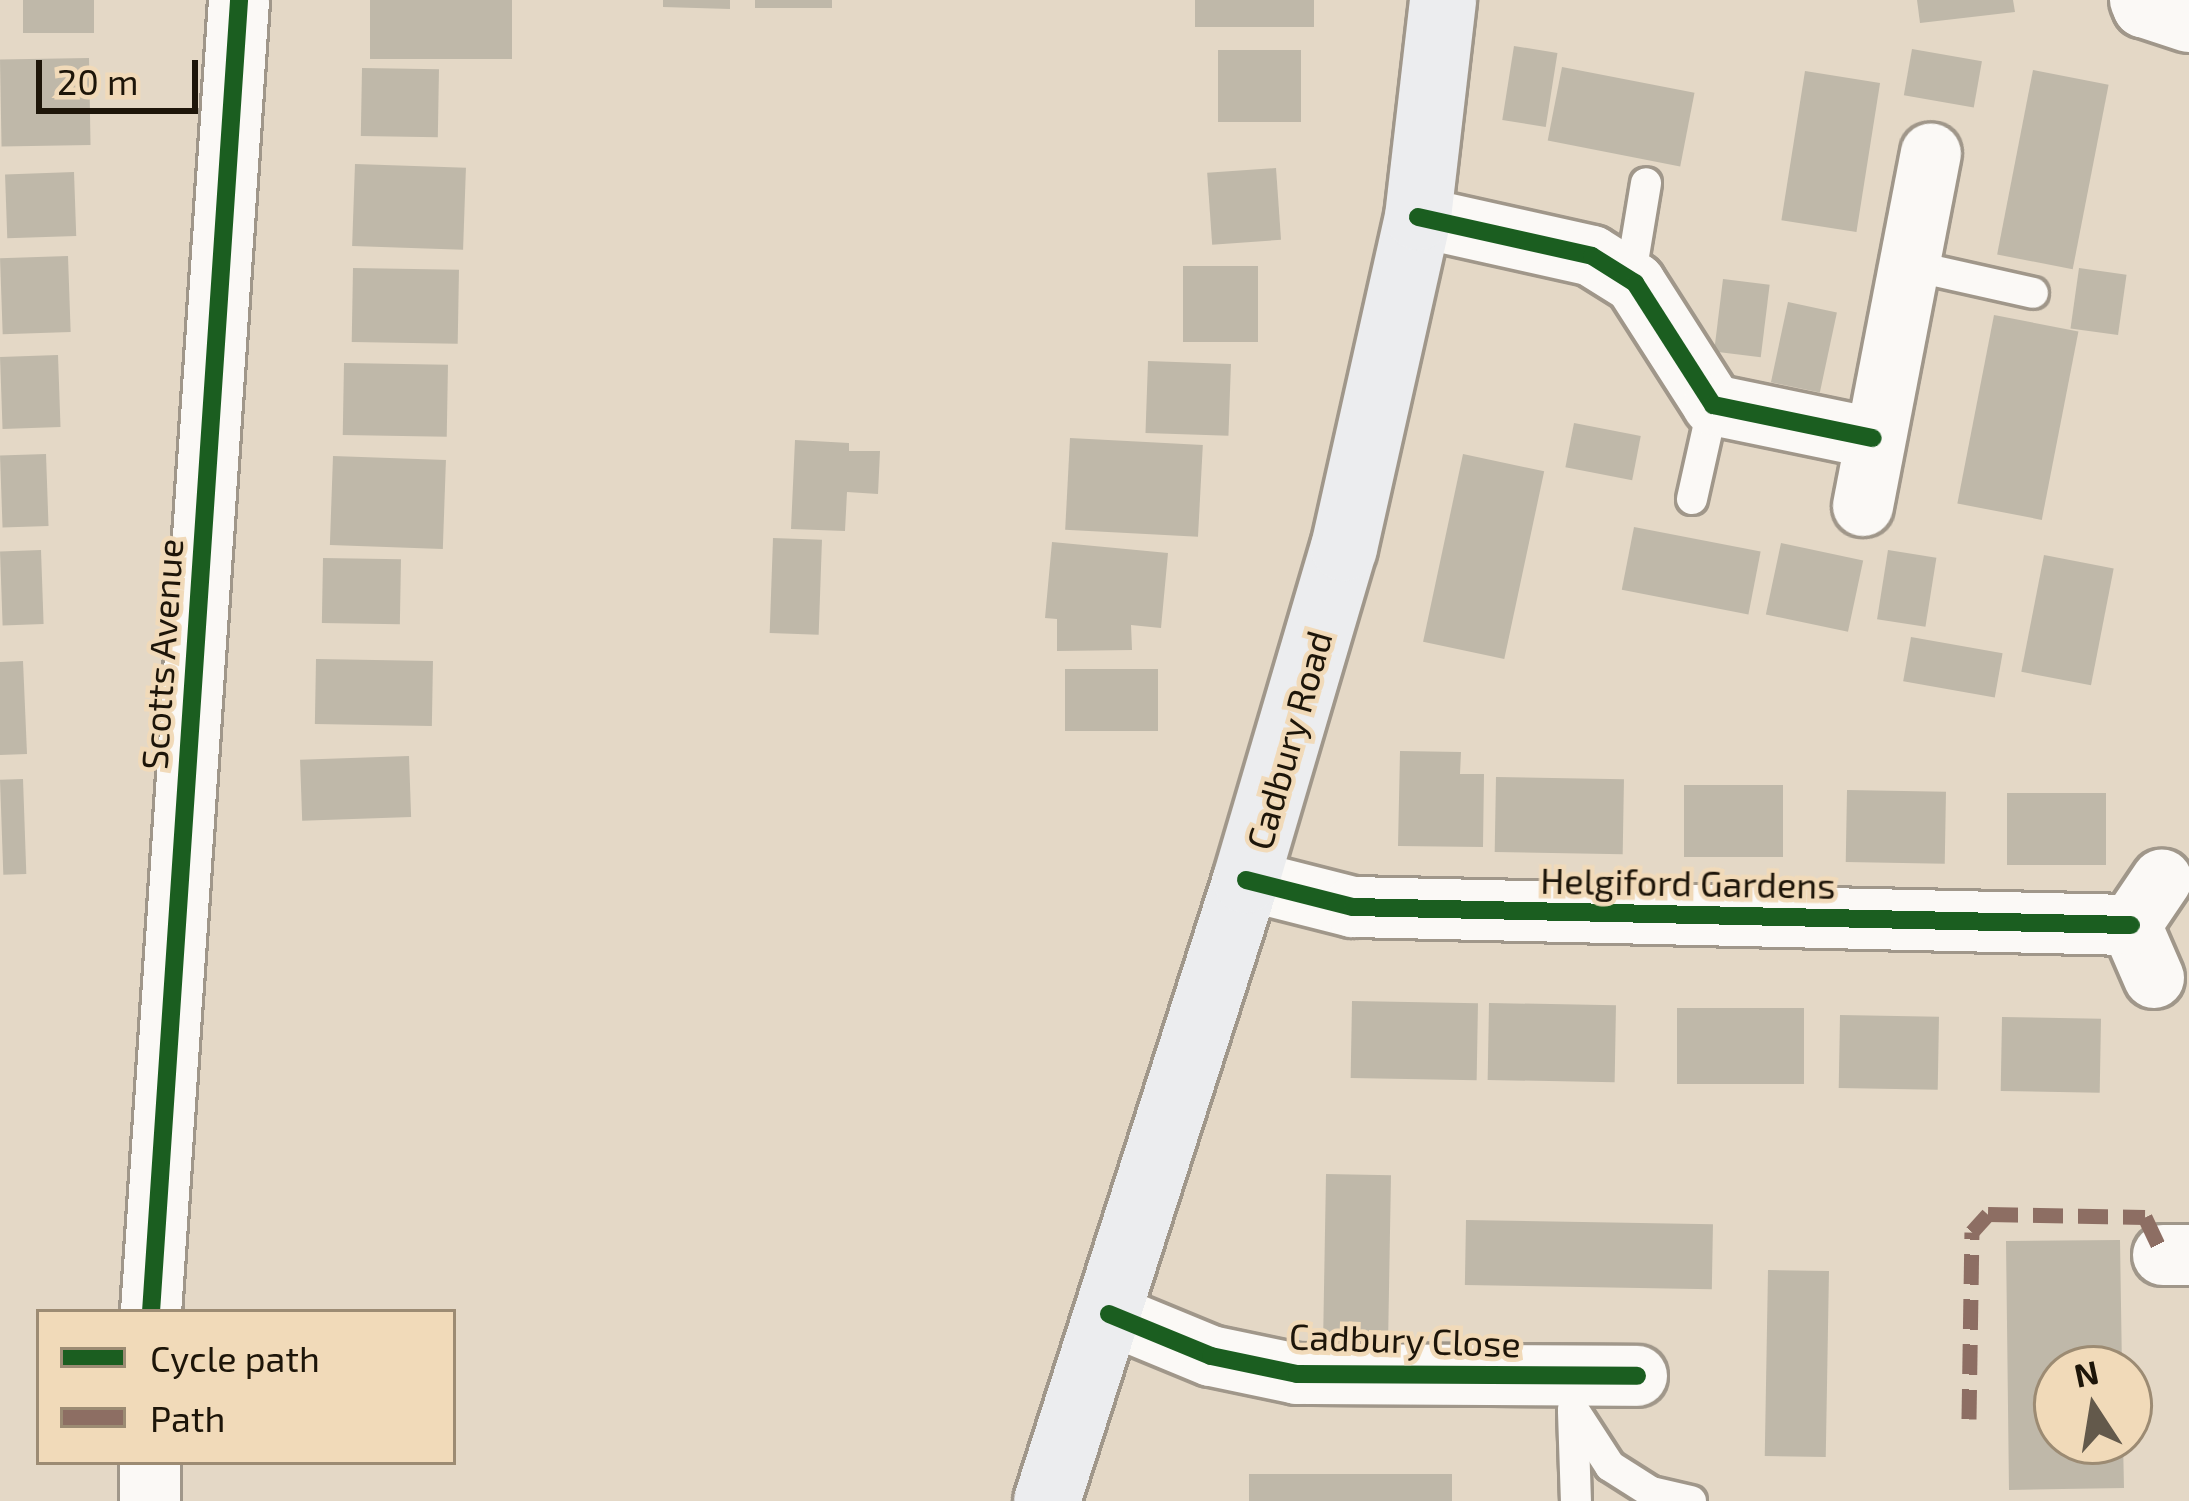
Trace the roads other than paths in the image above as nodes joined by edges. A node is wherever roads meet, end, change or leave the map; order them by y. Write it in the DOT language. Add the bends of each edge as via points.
graph roads {
  1 [pos="239,0"];
  2 [pos="1443,0"];
  3 [pos="2140,0"];
  4 [pos="2189,22"];
  5 [pos="1931,153"];
  6 [pos="1646,183"];
  7 [pos="1418,217"];
  8 [pos="1908,265"];
  9 [pos="1630,280"];
  10 [pos="2033,293"];
  11 [pos="1713,405"];
  12 [pos="1873,438"];
  13 [pos="1692,499"];
  14 [pos="1863,506"];
  15 [pos="1246,880"];
  16 [pos="2149,927"];
  17 [pos="151,1309"];
  18 [pos="1109,1314"];
  19 [pos="1637,1376"];
  20 [pos="1573,1393"];
  21 [pos="150,1465"];
  22 [pos="1054,1488"];
  23 [pos="150,1501"];
  24 [pos="1576,1501"];
  25 [pos="1690,1501"];
  1 -- 17 [label="street, Scotts Avenue"];
  2 -- 7 [label="main road, Cadbury Road"];
  3 -- 4 [label="street"];
  5 -- 8 [label="street"];
  6 -- 9 [label="lane"];
  7 -- 9 [label="street" via="1592,256"];
  7 -- 15 [label="main road, Cadbury Road" via="1344,548"];
  8 -- 10 [label="lane"];
  8 -- 12 [label="street"];
  9 -- 11 [label="street"];
  11 -- 12 [label="street"];
  11 -- 13 [label="lane"];
  12 -- 14 [label="street"];
  15 -- 16 [label="street, Helgiford Gardens" via="1353,907"];
  15 -- 18 [label="main road, Cadbury Road"];
  18 -- 20 [label="street, Cadbury Close" via="1211,1356 1298,1374"];
  18 -- 22 [label="main road, Cadbury Road"];
  19 -- 20 [label="street, Cadbury Close"];
  20 -- 24 [label="lane"];
  20 -- 25 [label="lane" via="1610,1466 1651,1492"];
  21 -- 23 [label="street"];
}
